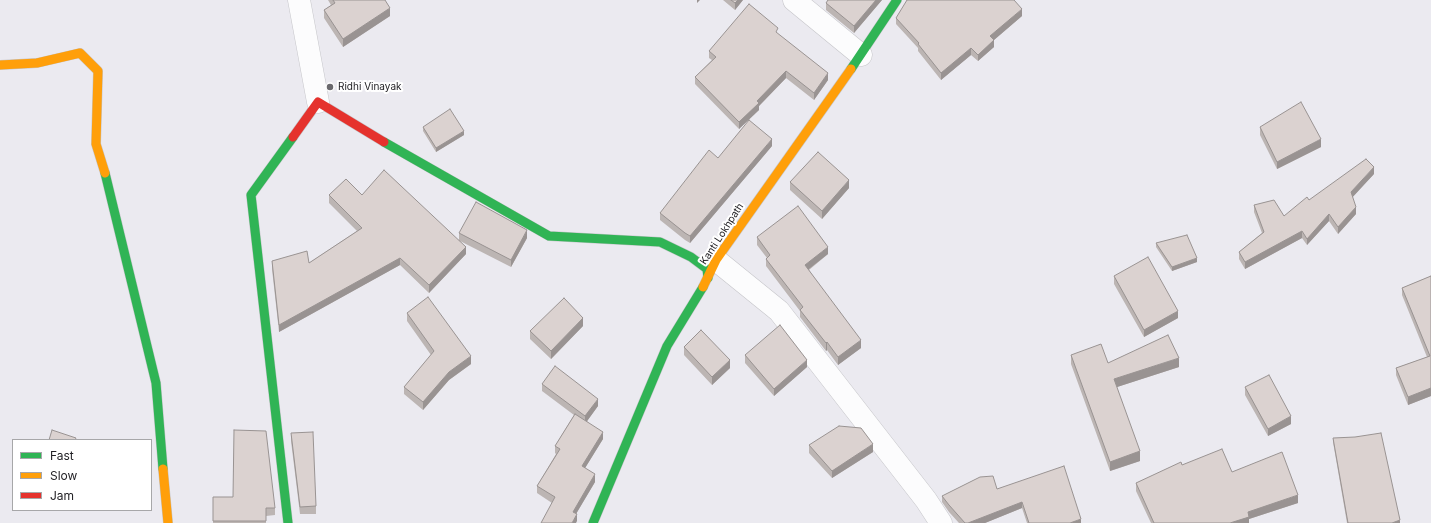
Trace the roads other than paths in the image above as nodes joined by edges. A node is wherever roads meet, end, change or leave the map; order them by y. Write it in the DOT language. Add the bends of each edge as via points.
graph roads {
  1 [pos="299,0"];
  2 [pos="794,0"];
  3 [pos="897,0"];
  4 [pos="861,55"];
  5 [pos="0,65"];
  6 [pos="318,102"];
  7 [pos="712,269"];
  8 [pos="168,523"];
  9 [pos="288,523"];
  10 [pos="593,523"];
  11 [pos="941,523"];
  1 -- 6 [label="street"];
  2 -- 4 [label="street"];
  3 -- 4 [label="street, Kanti Lokhpath"];
  4 -- 7 [label="street, Kanti Lokhpath"];
  5 -- 8 [label="street" via="36,63 80,53 98,71 96,144 108,182 156,382"];
  6 -- 7 [label="street" via="549,236 660,242 691,257 707,269"];
  6 -- 9 [label="street" via="251,195"];
  7 -- 10 [label="street, Kanti Lokhpath" via="667,346"];
  7 -- 11 [label="street" via="779,311 926,500"];
}
